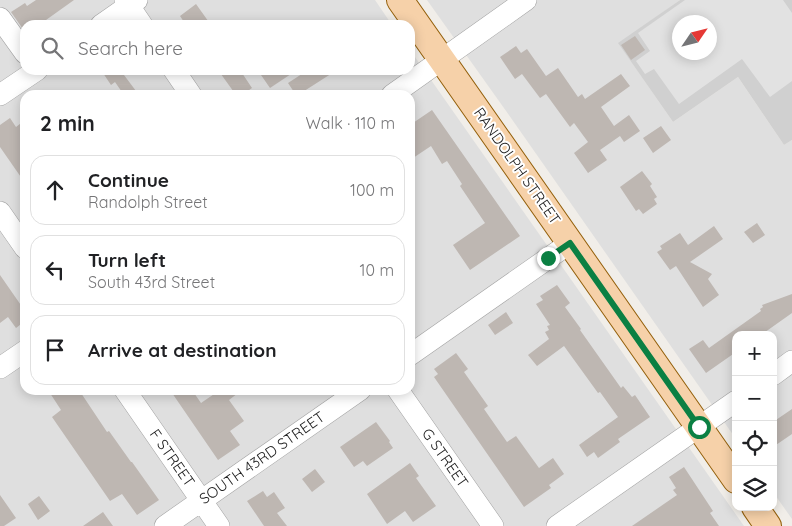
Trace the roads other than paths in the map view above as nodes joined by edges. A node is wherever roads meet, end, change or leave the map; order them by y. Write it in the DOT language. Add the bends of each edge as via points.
graph roads {
  1 [pos="400,0"];
  2 [pos="526,0"];
  3 [pos="130,2"];
  4 [pos="0,18"];
  5 [pos="107,20"];
  6 [pos="139,20"];
  7 [pos="414,20"];
  8 [pos="415,21"];
  9 [pos="20,46"];
  10 [pos="442,60"];
  11 [pos="30,75"];
  12 [pos="177,75"];
  13 [pos="188,90"];
  14 [pos="399,90"];
  15 [pos="0,95"];
  16 [pos="0,212"];
  17 [pos="20,241"];
  18 [pos="570,243"];
  19 [pos="415,352"];
  20 [pos="20,354"];
  21 [pos="792,362"];
  22 [pos="0,368"];
  23 [pos="777,372"];
  24 [pos="128,395"];
  25 [pos="353,395"];
  26 [pos="401,395"];
  27 [pos="732,404"];
  28 [pos="699,427"];
  29 [pos="732,474"];
  30 [pos="202,500"];
  31 [pos="758,511"];
  32 [pos="165,526"];
  33 [pos="220,526"];
  34 [pos="493,526"];
  35 [pos="557,526"];
  36 [pos="768,526"];
  1 -- 7 [label="main road, RANDOLPH STREET"];
  2 -- 10 [label="street"];
  3 -- 5 [label="street"];
  3 -- 6 [label="street"];
  4 -- 9 [label="street"];
  8 -- 10 [label="main road, RANDOLPH STREET"];
  10 -- 14 [label="street"];
  10 -- 18 [label="main road, RANDOLPH STREET"];
  11 -- 15 [label="street"];
  12 -- 13 [label="street"];
  16 -- 17 [label="street"];
  18 -- 19 [label="street"];
  18 -- 28 [label="main road, RANDOLPH STREET"];
  20 -- 22 [label="street"];
  21 -- 23 [label="street"];
  24 -- 30 [label="street, F STREET"];
  25 -- 30 [label="street, SOUTH 43RD STREET"];
  26 -- 34 [label="street, G STREET"];
  27 -- 28 [label="street"];
  28 -- 29 [label="main road, RANDOLPH STREET"];
  28 -- 35 [label="street"];
  30 -- 32 [label="street, SOUTH 43RD STREET"];
  30 -- 33 [label="street, F STREET"];
  31 -- 36 [label="main road"];
}
